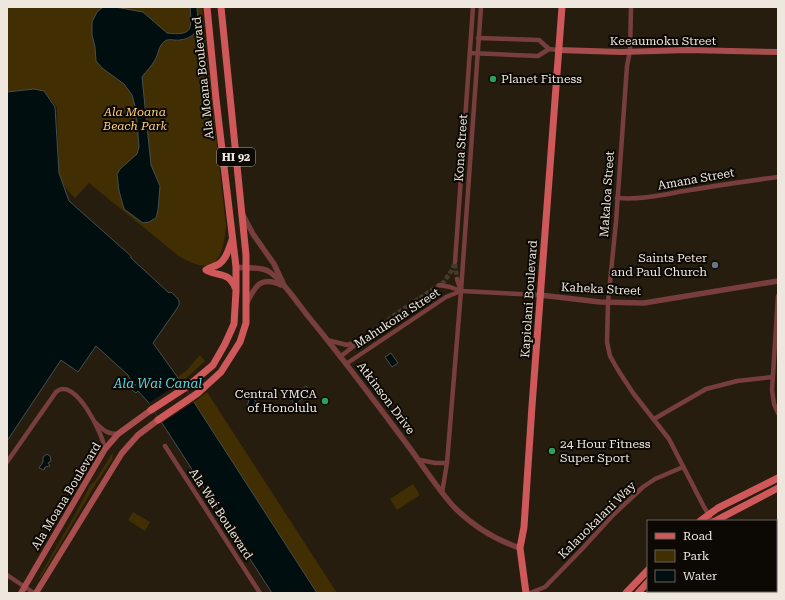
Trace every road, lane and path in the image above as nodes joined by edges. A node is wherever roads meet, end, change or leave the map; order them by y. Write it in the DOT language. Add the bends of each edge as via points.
graph roads {
  1 [pos="207,7"];
  2 [pos="221,7"];
  3 [pos="473,7"];
  4 [pos="481,7"];
  5 [pos="562,7"];
  6 [pos="631,7"];
  7 [pos="471,37"];
  8 [pos="479,38"];
  9 [pos="548,49"];
  10 [pos="558,50"];
  11 [pos="630,51"];
  12 [pos="778,52"];
  13 [pos="470,53"];
  14 [pos="479,53"];
  15 [pos="778,177"];
  16 [pos="618,198"];
  17 [pos="242,214"];
  18 [pos="232,240"];
  19 [pos="455,262"];
  20 [pos="236,267"];
  21 [pos="246,269"];
  22 [pos="457,279"];
  23 [pos="778,281"];
  24 [pos="439,285"];
  25 [pos="284,287"];
  26 [pos="236,291"];
  27 [pos="461,291"];
  28 [pos="540,295"];
  29 [pos="778,296"];
  30 [pos="608,302"];
  31 [pos="246,304"];
  32 [pos="327,340"];
  33 [pos="340,357"];
  34 [pos="346,364"];
  35 [pos="772,378"];
  36 [pos="151,410"];
  37 [pos="778,413"];
  38 [pos="92,419"];
  39 [pos="654,419"];
  40 [pos="158,420"];
  41 [pos="118,434"];
  42 [pos="165,446"];
  43 [pos="105,450"];
  44 [pos="420,460"];
  45 [pos="7,462"];
  46 [pos="446,463"];
  47 [pos="683,467"];
  48 [pos="778,478"];
  49 [pos="778,488"];
  50 [pos="442,493"];
  51 [pos="712,519"];
  52 [pos="520,548"];
  53 [pos="647,571"];
  54 [pos="7,575"];
  55 [pos="647,583"];
  56 [pos="24,587"];
  57 [pos="21,593"];
  58 [pos="35,593"];
  59 [pos="260,593"];
  60 [pos="526,593"];
  61 [pos="530,593"];
  62 [pos="626,593"];
  63 [pos="638,593"];
  1 -- 18 [label="main road, Ala Moana Boulevard / HI 92"];
  2 -- 17 [label="main road, Ala Moana Boulevard / HI 92"];
  3 -- 7 [label="street, Kona Street"];
  4 -- 8 [label="street, Kona Street"];
  5 -- 10 [label="main road, Kapiolani Boulevard"];
  6 -- 11 [label="street, Makaloa Street"];
  7 -- 8 [label="street, Keeaumoku Street"];
  7 -- 13 [label="street, Kona Street"];
  8 -- 9 [label="street, Keeaumoku Street" via="539,40"];
  8 -- 14 [label="street, Kona Street"];
  9 -- 10 [label="street, Keeaumoku Street"];
  9 -- 14 [label="street, Keeaumoku Street" via="538,56"];
  10 -- 11 [label="main road, Keeaumoku Street"];
  10 -- 28 [label="main road, Kapiolani Boulevard"];
  11 -- 12 [label="main road, Keeaumoku Street"];
  11 -- 16 [label="street, Makaloa Street" via="624,93"];
  13 -- 14 [label="street, Keeaumoku Street"];
  13 -- 19 [label="street, Kona Street"];
  14 -- 27 [label="street, Kona Street"];
  15 -- 16 [label="street, Amana Street" via="654,197"];
  16 -- 30 [label="street, Makaloa Street"];
  17 -- 21 [label="main road, Ala Moana Boulevard / HI 92"];
  17 -- 25 [label="street" via="274,264"];
  18 -- 20 [label="main road, Ala Moana Boulevard / HI 92"];
  18 -- 26 [label="main road" via="223,260 206,270 211,274 226,276 232,281"];
  20 -- 21 [label="street, Atkinson Drive"];
  20 -- 26 [label="main road, Ala Moana Boulevard / HI 92"];
  21 -- 25 [label="street, Atkinson Drive" via="256,268 269,272"];
  21 -- 31 [label="main road, Ala Moana Boulevard / HI 92"];
  22 -- 27 [label="street, Kona Street"];
  23 -- 30 [label="street, Kaheka Street" via="649,302"];
  24 -- 27 [label="street, Mahukona Street"];
  25 -- 31 [label="street" via="273,281 264,281 258,284"];
  25 -- 32 [label="street, Atkinson Drive"];
  26 -- 36 [label="main road, Ala Moana Boulevard / HI 92" via="234,324 213,365 188,386"];
  27 -- 28 [label="street, Mahukona Street"];
  27 -- 34 [label="street, Mahukona Street" via="446,297"];
  27 -- 46 [label="street, Kona Street"];
  28 -- 30 [label="street, Kaheka Street"];
  28 -- 52 [label="main road, Kapiolani Boulevard" via="524,527"];
  29 -- 35 [label="street"];
  30 -- 39 [label="street, Makaloa Street" via="607,337 610,356"];
  31 -- 40 [label="main road, Ala Moana Boulevard / HI 92" via="246,323 240,342 221,372 198,393"];
  32 -- 33 [label="street, Atkinson Drive"];
  32 -- 33 [label="street, Mahukona Street" via="347,345 362,340"];
  33 -- 34 [label="street, Atkinson Drive"];
  34 -- 44 [label="street, Atkinson Drive"];
  35 -- 37 [label="street" via="774,404"];
  35 -- 39 [label="street" via="737,381 706,388"];
  36 -- 41 [label="main road, Ala Moana Boulevard / HI 92"];
  38 -- 41 [label="street" via="104,432"];
  38 -- 43 [label="street"];
  38 -- 45 [label="street" via="72,391 65,388 58,390"];
  39 -- 47 [label="street, Makaloa Street" via="669,439"];
  40 -- 58 [label="main road, Ala Moana Boulevard / HI 92" via="138,435 122,453"];
  41 -- 43 [label="main road, Ala Moana Boulevard / HI 92"];
  42 -- 59 [label="street, Ala Wai Boulevard"];
  43 -- 56 [label="main road, Ala Moana Boulevard / HI 92"];
  44 -- 46 [label="street"];
  44 -- 50 [label="street, Atkinson Drive"];
  46 -- 50 [label="street, Kona Street"];
  47 -- 51 [label="street, Makaloa Street"];
  47 -- 61 [label="street, Kalauokalani Way" via="655,479 634,494 545,587"];
  48 -- 51 [label="main road" via="718,508"];
  49 -- 51 [label="main road"];
  50 -- 52 [label="street, Atkinson Drive" via="454,507 482,530"];
  52 -- 60 [label="main road, Kapiolani Boulevard"];
  53 -- 62 [label="main road"];
  54 -- 56 [label="street"];
  55 -- 63 [label="main road"];
  56 -- 57 [label="main road, Ala Moana Boulevard / HI 92"];
  56 -- 58 [label="street"];
}
